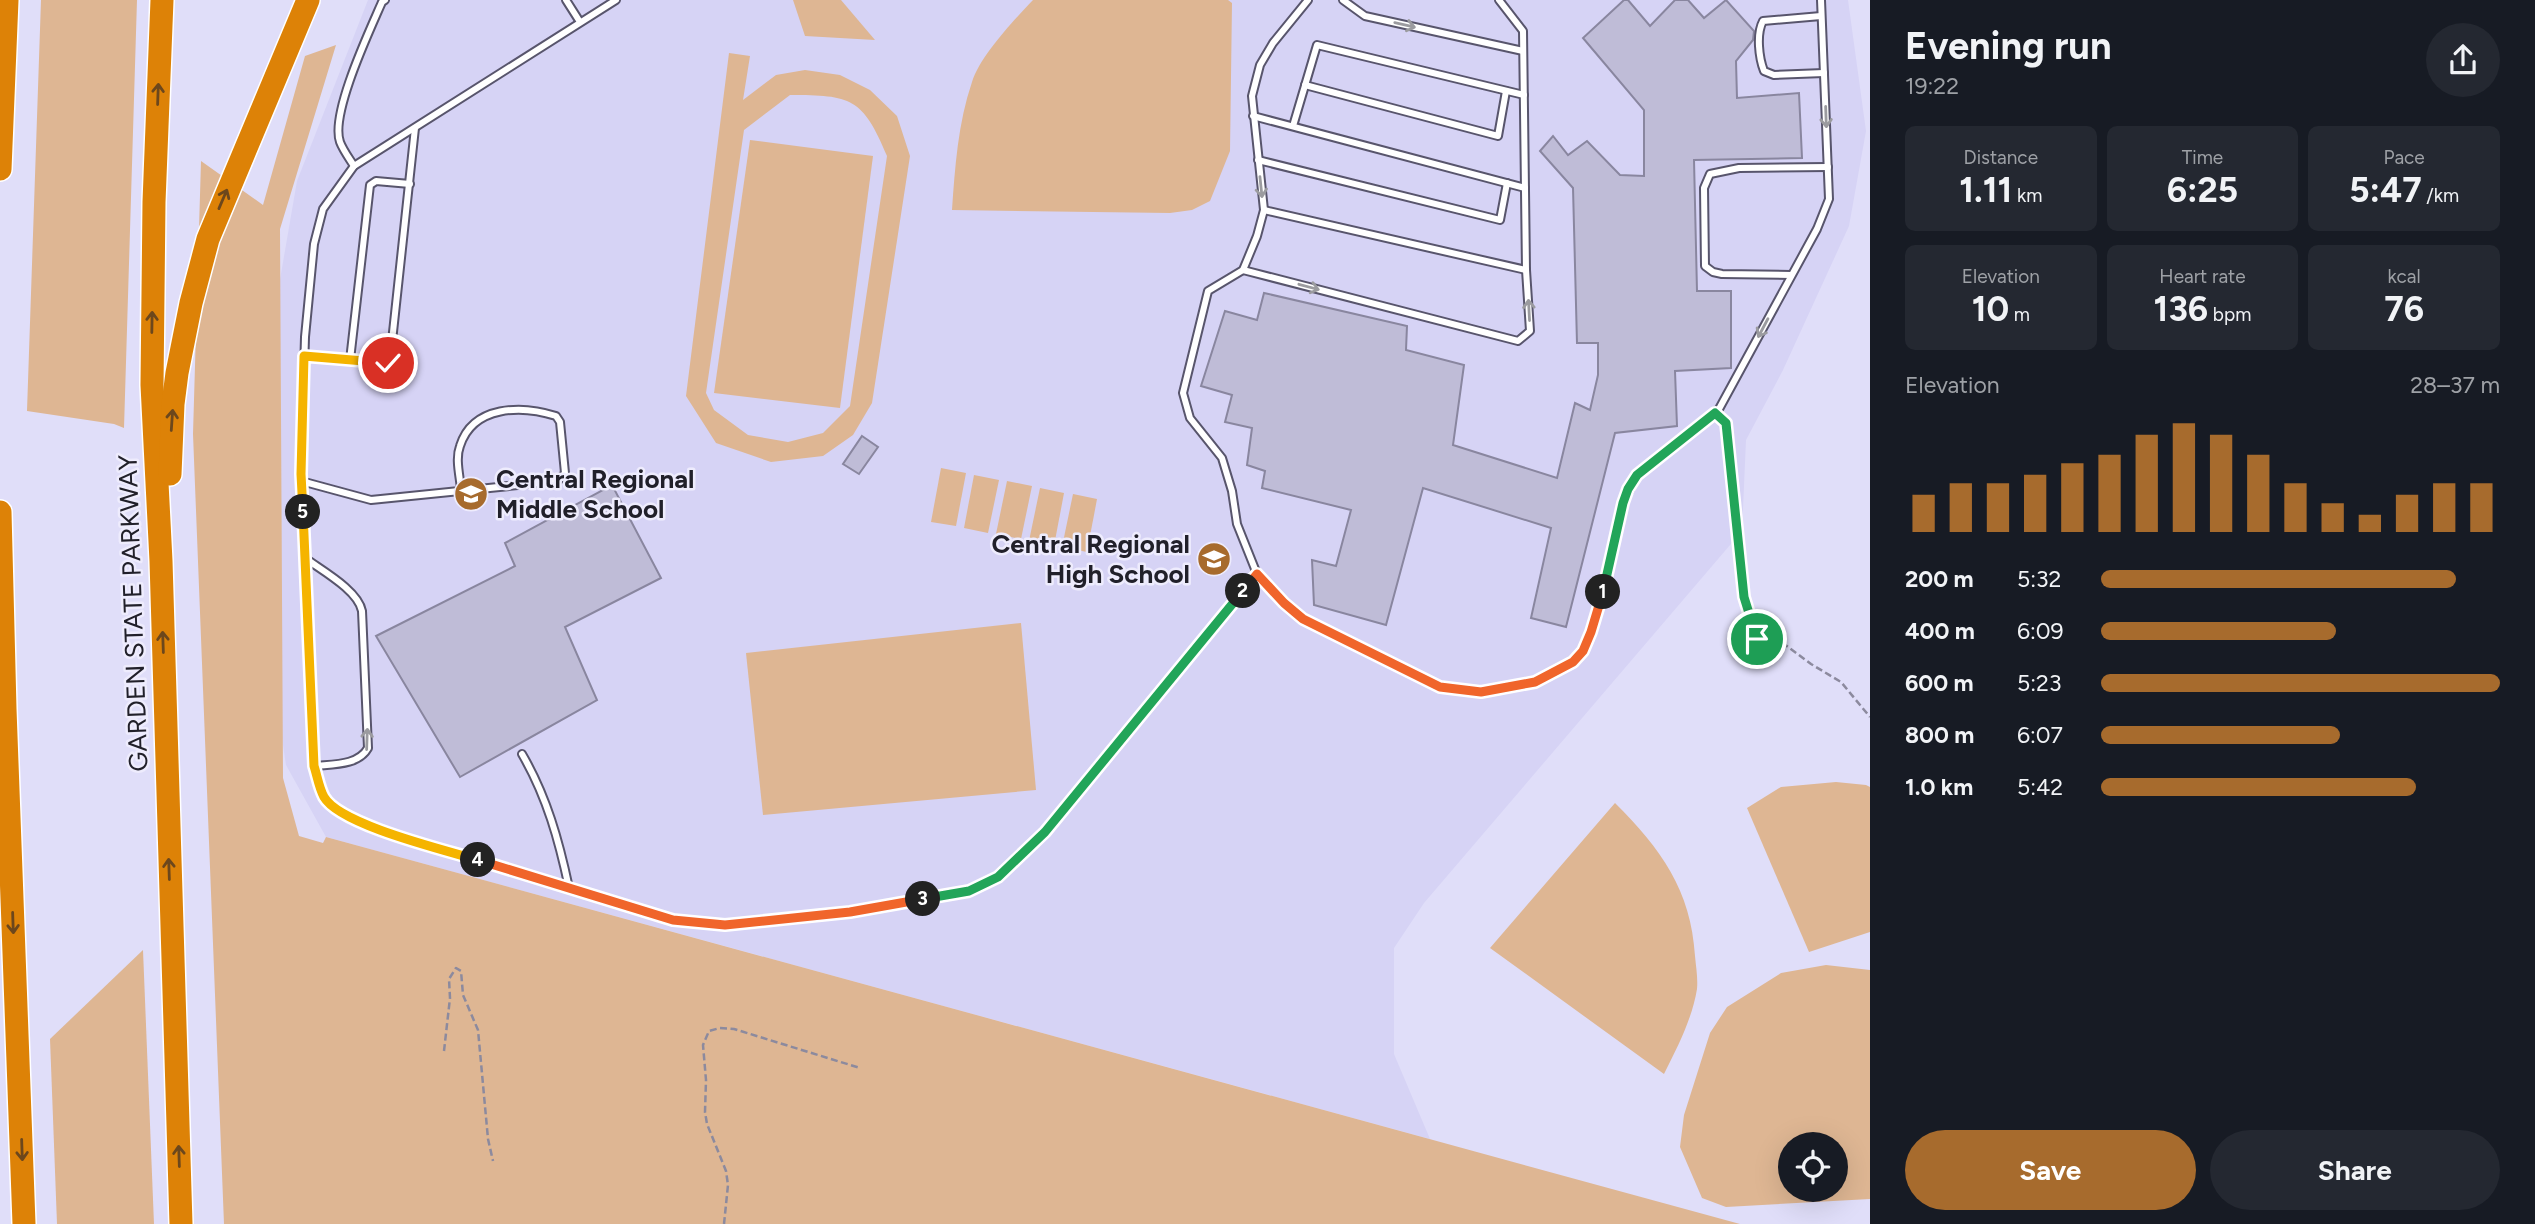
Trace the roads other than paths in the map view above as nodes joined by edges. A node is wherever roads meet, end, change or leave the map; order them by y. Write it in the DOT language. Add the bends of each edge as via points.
graph roads {
  1 [pos="7,0"];
  2 [pos="162,0"];
  3 [pos="308,0"];
  4 [pos="385,0"];
  5 [pos="566,0"];
  6 [pos="616,0"];
  7 [pos="1308,0"];
  8 [pos="1343,0"];
  9 [pos="1499,0"];
  10 [pos="1821,0"];
  11 [pos="1821,16"];
  12 [pos="580,22"];
  13 [pos="1523,51"];
  14 [pos="1824,73"];
  15 [pos="1305,86"];
  16 [pos="1506,91"];
  17 [pos="1524,95"];
  18 [pos="1253,116"];
  19 [pos="1293,126"];
  20 [pos="415,128"];
  21 [pos="1258,160"];
  22 [pos="354,166"];
  23 [pos="1828,167"];
  24 [pos="0,169"];
  25 [pos="1507,183"];
  26 [pos="410,184"];
  27 [pos="1525,188"];
  28 [pos="1264,210"];
  29 [pos="1243,270"];
  30 [pos="1526,270"];
  31 [pos="1791,275"];
  32 [pos="304,356"];
  33 [pos="350,360"];
  34 [pos="301,481"];
  35 [pos="461,490"];
  36 [pos="0,512"];
  37 [pos="305,558"];
  38 [pos="161,561"];
  39 [pos="1257,574"];
  40 [pos="522,754"];
  41 [pos="314,766"];
  42 [pos="569,888"];
  43 [pos="24,1224"];
  44 [pos="181,1224"];
  1 -- 24 [label="highway"];
  38 -- 2 [label="highway, GARDEN STATE PARKWAY, one-way" via="152,385"];
  38 -- 3 [label="highway, one-way" via="173,404 191,303 215,218"];
  4 -- 22 [label="lane" via="349,81 340,120 339,141"];
  5 -- 12 [label="lane"];
  6 -- 12 [label="lane"];
  7 -- 18 [label="lane" via="1260,65 1252,96"];
  8 -- 13 [label="lane, one-way" via="1365,16"];
  9 -- 13 [label="lane" via="1523,31"];
  10 -- 11 [label="lane"];
  11 -- 14 [label="lane"];
  11 -- 14 [label="lane" via="1763,21 1761,62 1764,71 1774,75"];
  12 -- 20 [label="lane"];
  13 -- 17 [label="lane"];
  14 -- 23 [label="lane, one-way"];
  15 -- 16 [label="lane" via="1317,45"];
  15 -- 16 [label="lane" via="1498,136"];
  15 -- 19 [label="lane"];
  16 -- 17 [label="lane"];
  17 -- 27 [label="lane"];
  18 -- 19 [label="lane"];
  18 -- 21 [label="lane"];
  19 -- 25 [label="lane"];
  20 -- 22 [label="lane"];
  20 -- 26 [label="lane"];
  21 -- 25 [label="lane" via="1500,220"];
  21 -- 28 [label="lane, one-way"];
  22 -- 32 [label="lane" via="323,209 314,244"];
  23 -- 31 [label="lane" via="1829,199"];
  23 -- 31 [label="lane" via="1739,168 1710,174 1704,188 1705,266 1722,274"];
  25 -- 27 [label="lane"];
  26 -- 33 [label="lane" via="376,181 370,185"];
  26 -- 33 [label="lane" via="392,357 388,363"];
  27 -- 30 [label="lane"];
  28 -- 29 [label="lane"];
  28 -- 30 [label="lane"];
  29 -- 30 [label="lane, one-way" via="1518,341 1530,331"];
  29 -- 39 [label="lane" via="1208,291 1183,393 1190,418 1222,458 1237,524"];
  31 -- 39 [label="lane, one-way" via="1719,409 1637,475 1628,489 1591,632 1573,662 1535,682 1481,692 1440,687 1303,619"];
  32 -- 33 [label="lane"];
  32 -- 34 [label="lane"];
  34 -- 35 [label="lane" via="371,500"];
  34 -- 37 [label="lane"];
  35 -- 35 [label="lane" via="558,481 565,473 556,416 514,409 489,414 477,422 460,444"];
  36 -- 43 [label="highway, one-way"];
  37 -- 41 [label="lane"];
  41 -- 37 [label="lane, one-way" via="364,756 368,748 366,693 361,604"];
  44 -- 38 [label="highway, GARDEN STATE PARKWAY, one-way"];
  39 -- 42 [label="lane" via="1045,832 998,877 969,891 850,912 725,925 673,920"];
  40 -- 42 [label="lane" via="545,798"];
  41 -- 42 [label="lane" via="324,797 340,813"];
}
